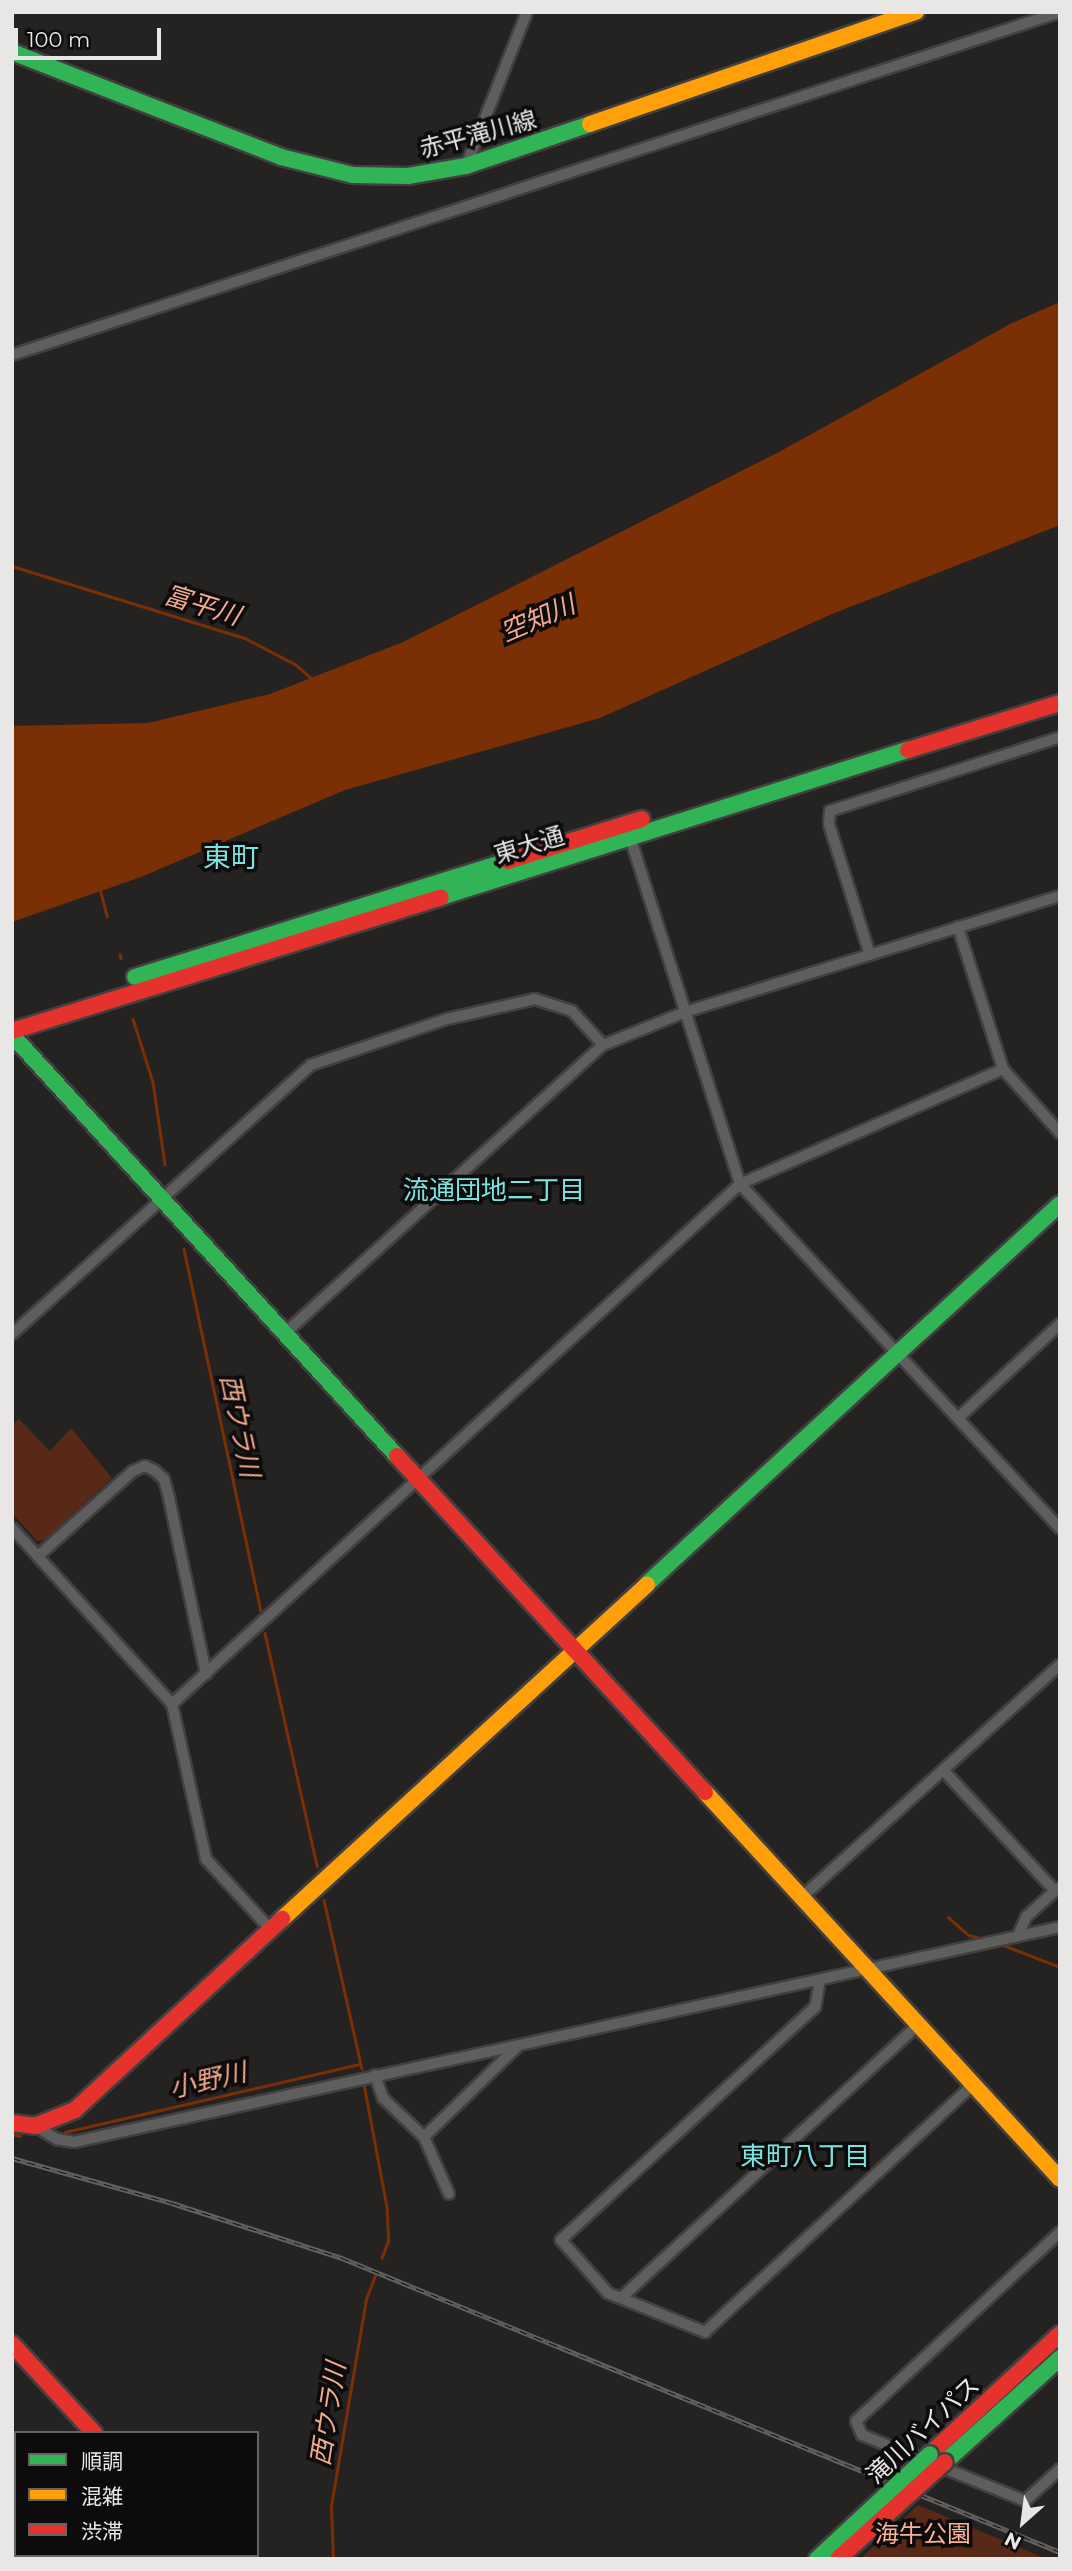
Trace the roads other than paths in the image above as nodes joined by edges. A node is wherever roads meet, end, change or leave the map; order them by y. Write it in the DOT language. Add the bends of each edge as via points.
graph roads {
  1 [pos="527,12"];
  2 [pos="916,12"];
  3 [pos="1060,12"];
  4 [pos="12,52"];
  5 [pos="466,166"];
  6 [pos="12,355"];
  7 [pos="1060,687"];
  8 [pos="1060,703"];
  9 [pos="1060,737"];
  10 [pos="628,830"];
  11 [pos="1060,896"];
  12 [pos="958,927"];
  13 [pos="870,955"];
  14 [pos="685,1012"];
  15 [pos="12,1015"];
  16 [pos="12,1033"];
  17 [pos="603,1045"];
  18 [pos="1003,1069"];
  19 [pos="1060,1133"];
  20 [pos="740,1184"];
  21 [pos="160,1200"];
  22 [pos="1060,1204"];
  23 [pos="1060,1324"];
  24 [pos="12,1334"];
  25 [pos="284,1334"];
  26 [pos="898,1353"];
  27 [pos="958,1418"];
  28 [pos="418,1479"];
  29 [pos="12,1528"];
  30 [pos="1060,1528"];
  31 [pos="38,1556"];
  32 [pos="574,1650"];
  33 [pos="1060,1665"];
  34 [pos="206,1674"];
  35 [pos="172,1704"];
  36 [pos="944,1771"];
  37 [pos="1057,1888"];
  38 [pos="802,1897"];
  39 [pos="1060,1927"];
  40 [pos="271,1930"];
  41 [pos="1018,1936"];
  42 [pos="868,1970"];
  43 [pos="820,1980"];
  44 [pos="919,2024"];
  45 [pos="518,2046"];
  46 [pos="374,2075"];
  47 [pos="974,2084"];
  48 [pos="12,2123"];
  49 [pos="35,2126"];
  50 [pos="424,2137"];
  51 [pos="1060,2179"];
  52 [pos="449,2194"];
  53 [pos="1060,2232"];
  54 [pos="621,2298"];
  55 [pos="1060,2333"];
  56 [pos="12,2344"];
  57 [pos="1060,2358"];
  58 [pos="92,2431"];
  59 [pos="938,2458"];
  60 [pos="1060,2469"];
  61 [pos="817,2559"];
  62 [pos="838,2559"];
  1 -- 5 [label="street"];
  2 -- 5 [label="main road, 赤平滝川線"];
  3 -- 6 [label="street"];
  4 -- 5 [label="main road, 赤平滝川線" via="249,146 326,170 382,177"];
  7 -- 10 [label="main road, 東大通"];
  8 -- 10 [label="main road, 東大通"];
  9 -- 13 [label="street" via="830,811 829,824"];
  10 -- 14 [label="street"];
  10 -- 15 [label="main road, 東大通"];
  10 -- 16 [label="main road, 東大通"];
  11 -- 12 [label="street"];
  12 -- 13 [label="street"];
  12 -- 18 [label="street"];
  13 -- 14 [label="street"];
  14 -- 17 [label="street"];
  14 -- 20 [label="street"];
  16 -- 21 [label="main road"];
  17 -- 21 [label="street" via="572,1011 534,999 459,1016 333,1057 302,1073"];
  17 -- 25 [label="street"];
  18 -- 19 [label="street"];
  18 -- 20 [label="street"];
  20 -- 26 [label="street"];
  20 -- 28 [label="street"];
  21 -- 24 [label="street"];
  21 -- 25 [label="main road"];
  22 -- 26 [label="main road"];
  23 -- 27 [label="street"];
  25 -- 28 [label="main road"];
  26 -- 27 [label="street"];
  26 -- 32 [label="main road"];
  27 -- 30 [label="street"];
  28 -- 32 [label="main road"];
  28 -- 34 [label="street"];
  29 -- 31 [label="street"];
  31 -- 34 [label="street" via="133,1471 145,1466 154,1470 164,1479"];
  31 -- 35 [label="street"];
  32 -- 38 [label="main road"];
  32 -- 40 [label="main road"];
  33 -- 36 [label="street"];
  34 -- 35 [label="street"];
  35 -- 40 [label="street" via="206,1859"];
  36 -- 37 [label="street"];
  36 -- 38 [label="street"];
  37 -- 41 [label="street" via="1026,1917"];
  38 -- 42 [label="main road"];
  39 -- 41 [label="street"];
  40 -- 49 [label="main road" via="75,2110"];
  41 -- 42 [label="street"];
  42 -- 43 [label="street"];
  42 -- 44 [label="main road"];
  43 -- 45 [label="street"];
  43 -- 54 [label="street" via="815,2007 561,2240 608,2292"];
  44 -- 47 [label="main road"];
  44 -- 54 [label="street"];
  45 -- 46 [label="street"];
  45 -- 50 [label="street"];
  46 -- 49 [label="street" via="74,2142 57,2139"];
  46 -- 50 [label="street" via="383,2098"];
  47 -- 51 [label="main road"];
  47 -- 54 [label="street" via="705,2332"];
  48 -- 49 [label="main road"];
  50 -- 52 [label="street"];
  53 -- 60 [label="street" via="856,2421 862,2435 1025,2501"];
  55 -- 59 [label="main road, 滝川バイパス"];
  56 -- 58 [label="main road"];
  57 -- 59 [label="main road, 滝川バイパス"];
  59 -- 61 [label="main road, 滝川バイパス, bridge"];
  59 -- 62 [label="main road, 滝川バイパス, bridge"];
}
